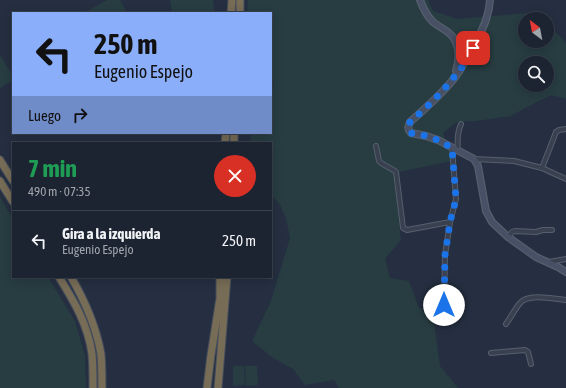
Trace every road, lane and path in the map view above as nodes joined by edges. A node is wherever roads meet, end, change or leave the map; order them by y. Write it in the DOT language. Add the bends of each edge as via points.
graph roads {
  1 [pos="232,0"];
  2 [pos="240,0"];
  3 [pos="420,0"];
  4 [pos="490,0"];
  5 [pos="232,12"];
  6 [pos="240,12"];
  7 [pos="455,77"];
  8 [pos="461,124"];
  9 [pos="566,129"];
  10 [pos="376,146"];
  11 [pos="452,148"];
  12 [pos="458,151"];
  13 [pos="474,159"];
  14 [pos="0,160"];
  15 [pos="542,168"];
  16 [pos="566,179"];
  17 [pos="12,180"];
  18 [pos="0,181"];
  19 [pos="12,183"];
  20 [pos="5,189"];
  21 [pos="12,200"];
  22 [pos="450,222"];
  23 [pos="552,230"];
  24 [pos="508,237"];
  25 [pos="566,259"];
  26 [pos="547,262"];
  27 [pos="566,272"];
  28 [pos="60,278"];
  29 [pos="72,278"];
  30 [pos="220,278"];
  31 [pos="227,278"];
  32 [pos="566,300"];
  33 [pos="444,305"];
  34 [pos="506,324"];
  35 [pos="491,353"];
  36 [pos="532,364"];
  37 [pos="93,388"];
  38 [pos="102,388"];
  39 [pos="207,388"];
  40 [pos="218,388"];
  1 -- 5 [label="highway"];
  2 -- 6 [label="highway"];
  3 -- 7 [label="street" via="434,22 456,40 458,65"];
  4 -- 7 [label="street" via="489,13 483,28"];
  7 -- 11 [label="street" via="408,127 411,133 438,140"];
  8 -- 12 [label="street" via="457,138"];
  9 -- 15 [label="street" via="556,132"];
  10 -- 22 [label="street" via="379,161 396,172 404,230"];
  11 -- 12 [label="street"];
  11 -- 22 [label="street" via="456,199"];
  12 -- 13 [label="street"];
  13 -- 15 [label="street" via="514,161"];
  13 -- 24 [label="street" via="478,166 486,211 492,222"];
  14 -- 17 [label="highway"];
  15 -- 16 [label="street"];
  18 -- 20 [label="highway"];
  19 -- 20 [label="highway"];
  20 -- 21 [label="highway"];
  22 -- 33 [label="street" via="445,255"];
  23 -- 24 [label="street" via="515,231"];
  24 -- 26 [label="street"];
  25 -- 26 [label="street"];
  26 -- 27 [label="street"];
  28 -- 37 [label="highway" via="81,316 88,335 92,353"];
  29 -- 38 [label="highway" via="85,303 98,341"];
  30 -- 39 [label="highway" via="220,298"];
  31 -- 40 [label="highway"];
  32 -- 34 [label="street" via="526,298"];
  35 -- 36 [label="street" via="525,350"];
}
